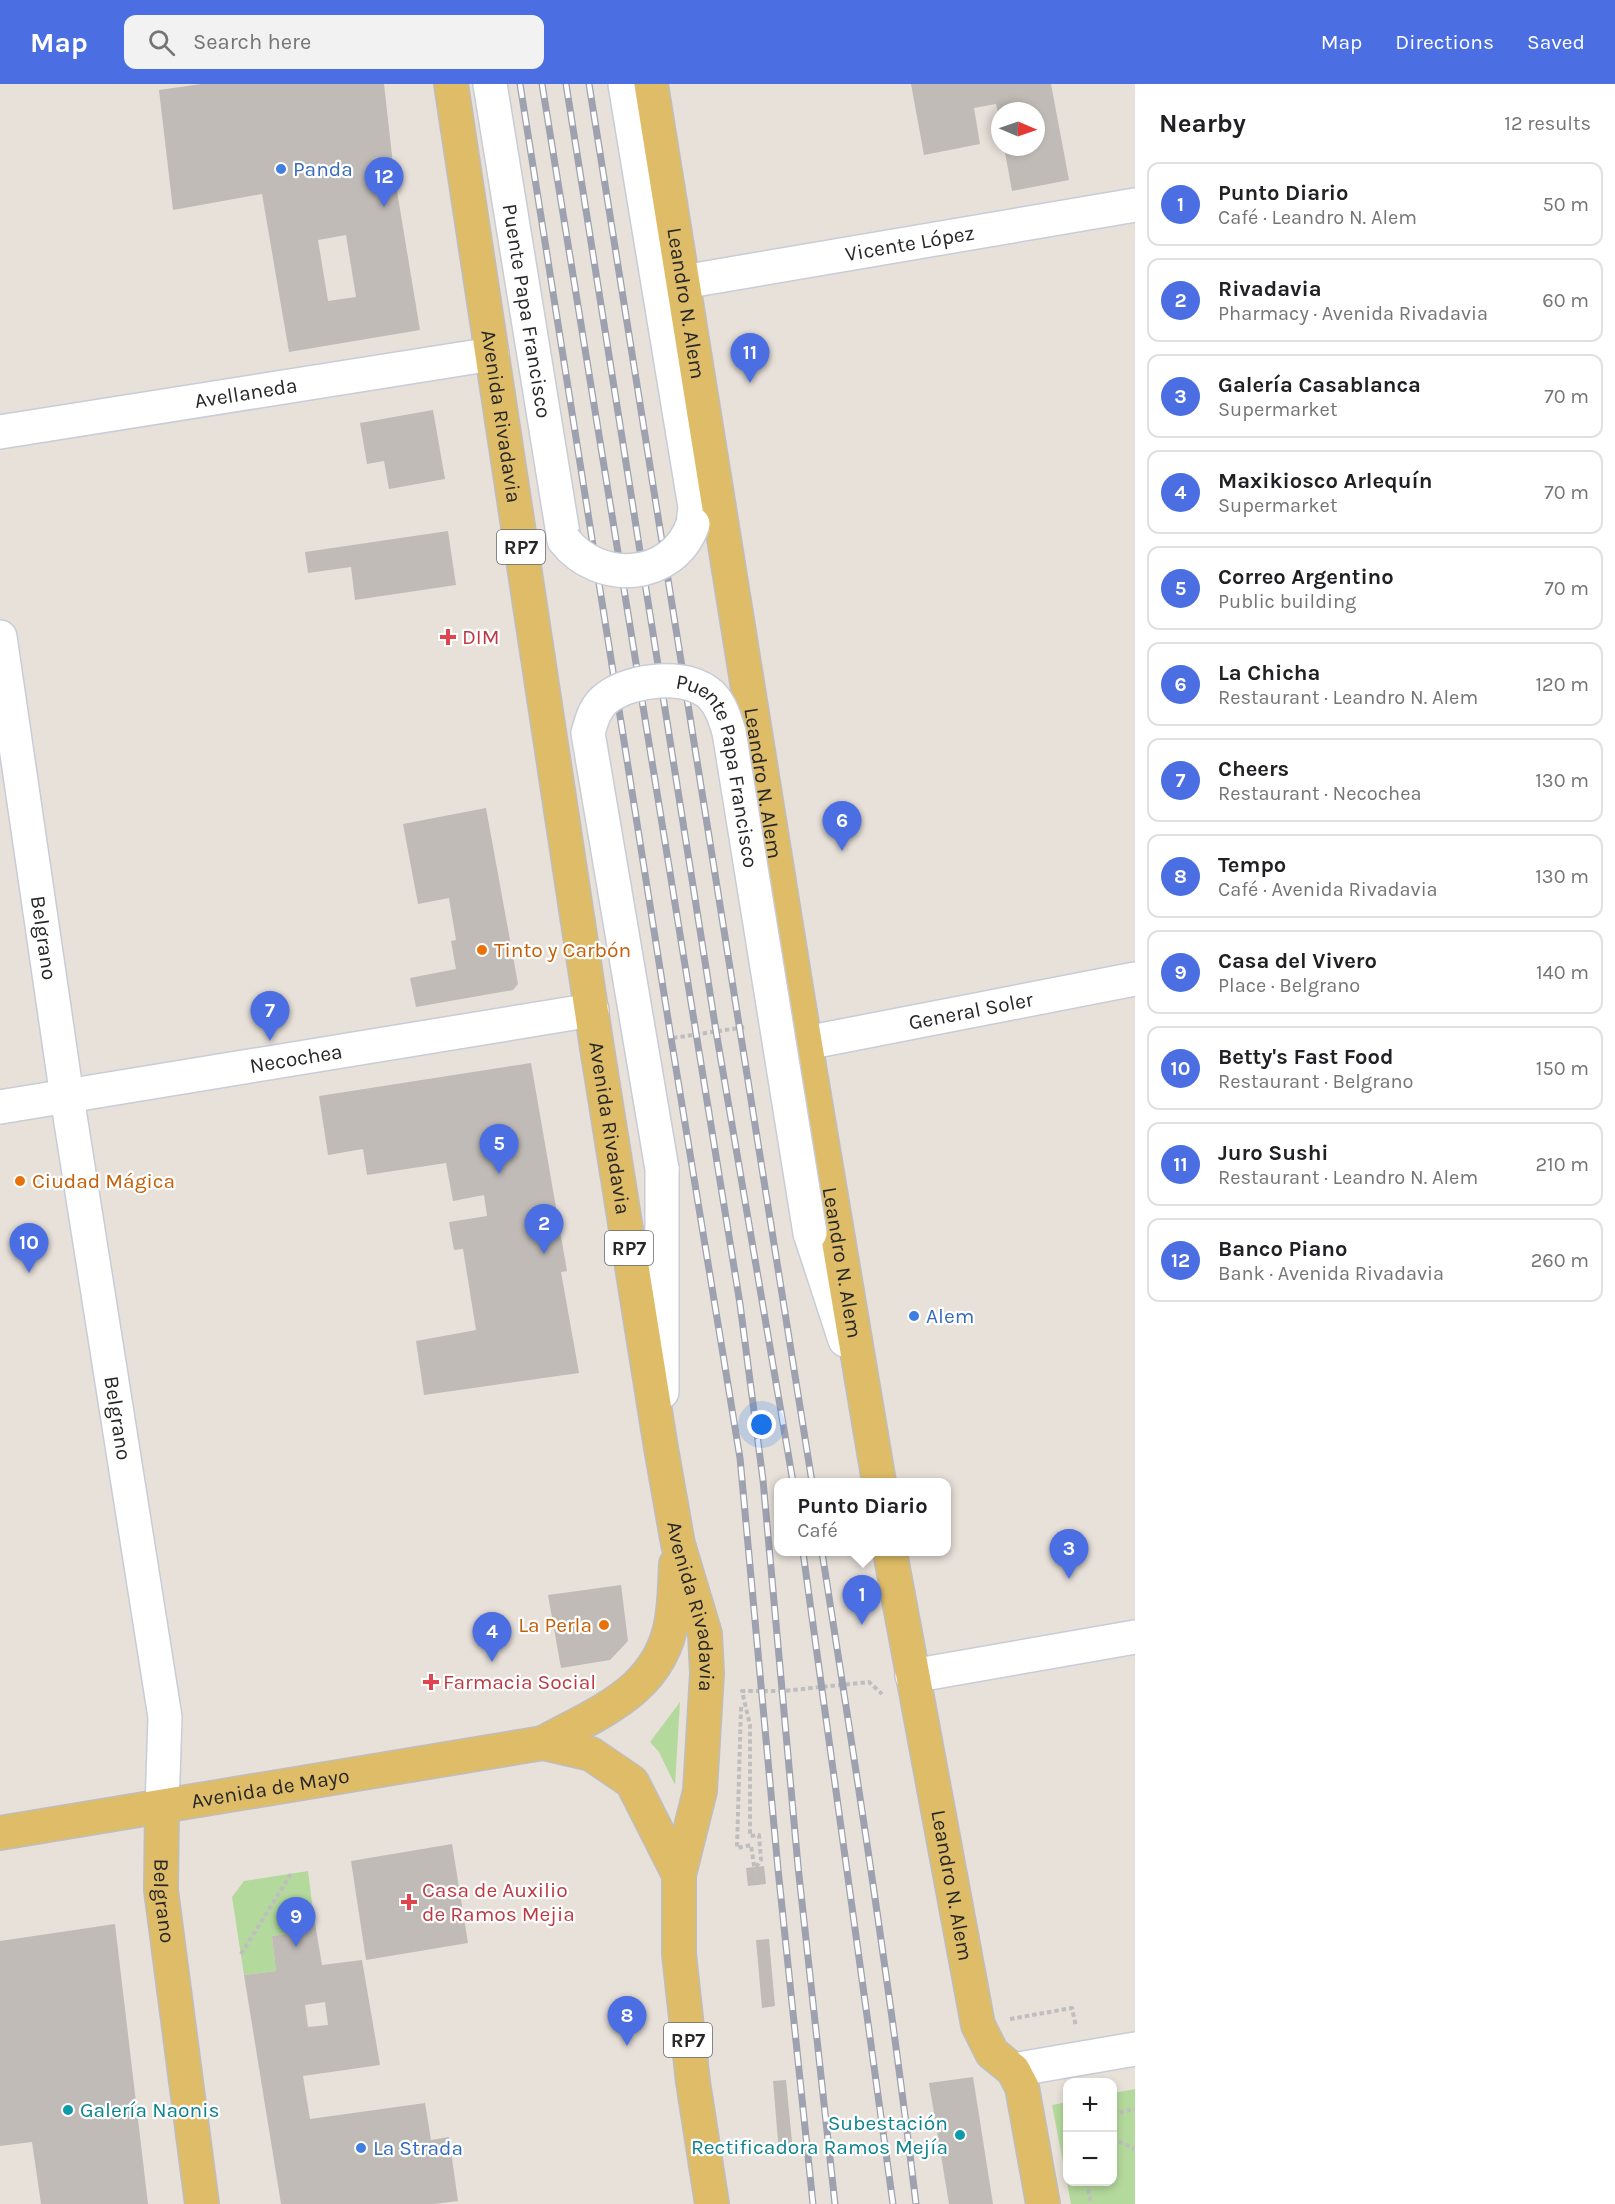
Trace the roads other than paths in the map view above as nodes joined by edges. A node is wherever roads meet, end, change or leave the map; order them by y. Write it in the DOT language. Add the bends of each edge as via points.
graph roads {
  1 [pos="451,84"];
  2 [pos="490,84"];
  3 [pos="626,84"];
  4 [pos="651,84"];
  5 [pos="1135,205"];
  6 [pos="683,282"];
  7 [pos="492,354"];
  8 [pos="0,432"];
  9 [pos="0,637"];
  10 [pos="1135,979"];
  11 [pos="592,1010"];
  12 [pos="806,1043"];
  13 [pos="67,1097"];
  14 [pos="0,1107"];
  15 [pos="866,1401"];
  16 [pos="661,1448"];
  17 [pos="878,1478"];
  18 [pos="678,1544"];
  19 [pos="891,1556"];
  20 [pos="1135,1637"];
  21 [pos="913,1684"];
  22 [pos="543,1743"];
  23 [pos="162,1808"];
  24 [pos="0,1833"];
  25 [pos="679,1875"];
  26 [pos="1135,2049"];
  27 [pos="1013,2070"];
  28 [pos="202,2204"];
  29 [pos="712,2204"];
  30 [pos="1043,2204"];
  1 -- 7 [label="main road, Avenida Rivadavia / RP7"];
  2 -- 3 [label="street, Puente Papa Francisco, bridge" via="564,540 574,554 586,560 608,570 634,572 671,558 688,538 695,507"];
  4 -- 6 [label="main road, Leandro N. Alem"];
  5 -- 6 [label="street, Vicente López"];
  6 -- 12 [label="main road, Leandro N. Alem"];
  7 -- 8 [label="street, Avellaneda"];
  7 -- 11 [label="main road, Avenida Rivadavia / RP7"];
  9 -- 13 [label="street, Belgrano"];
  10 -- 12 [label="street, General Soler"];
  11 -- 13 [label="street, Necochea"];
  11 -- 16 [label="main road, Avenida Rivadavia / RP7"];
  12 -- 15 [label="main road, Leandro N. Alem"];
  13 -- 14 [label="street, Necochea"];
  13 -- 23 [label="street, Belgrano" via="165,1717"];
  15 -- 16 [label="street, Puente Papa Francisco, bridge" via="810,1233 729,732 720,707 710,694 694,686 676,682 629,686 607,697 593,714 588,733 662,1169"];
  15 -- 17 [label="main road, Leandro N. Alem"];
  16 -- 18 [label="main road, Avenida Rivadavia / RP7"];
  18 -- 22 [label="main road, Avenida de Mayo" via="672,1620 646,1680 623,1699"];
  18 -- 25 [label="main road, Avenida Rivadavia / RP7" via="705,1634 707,1673 700,1791"];
  19 -- 21 [label="main road, Leandro N. Alem"];
  20 -- 21 [label="street"];
  21 -- 27 [label="main road, Leandro N. Alem" via="978,2025 992,2053"];
  22 -- 23 [label="main road, Avenida de Mayo"];
  22 -- 25 [label="main road, Avenida de Mayo" via="591,1754 632,1782"];
  23 -- 24 [label="main road, Avenida de Mayo"];
  23 -- 28 [label="main road, Belgrano" via="161,1890"];
  25 -- 29 [label="main road, Avenida Rivadavia / RP7" via="679,1954"];
  26 -- 27 [label="street"];
  27 -- 30 [label="main road, Leandro N. Alem" via="1023,2087"];
}
